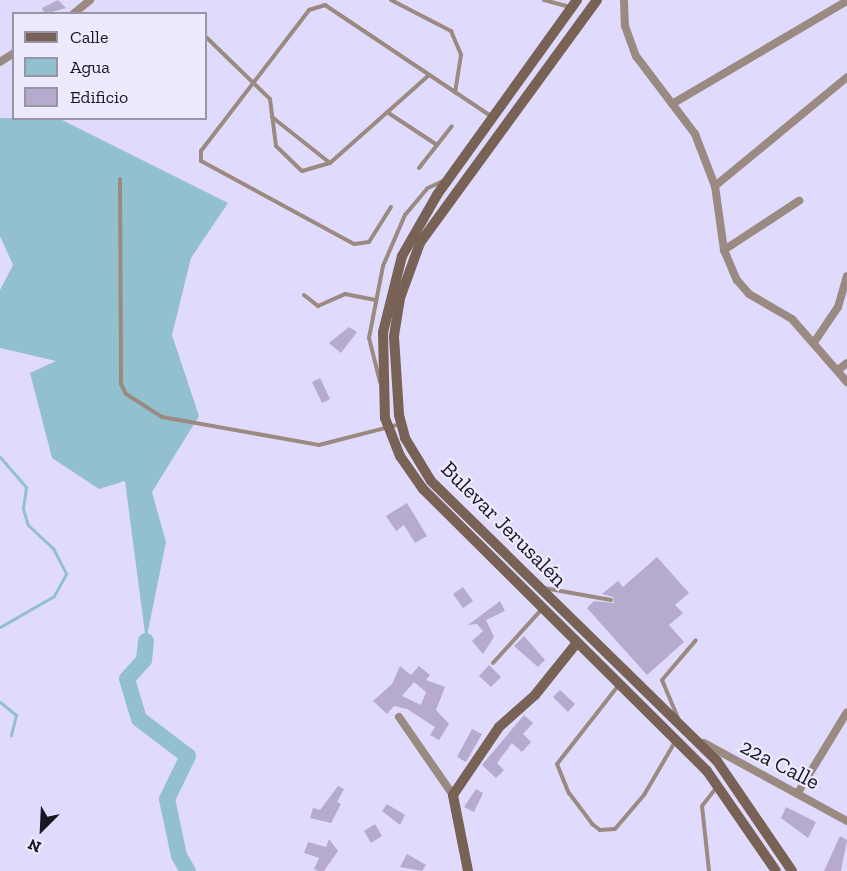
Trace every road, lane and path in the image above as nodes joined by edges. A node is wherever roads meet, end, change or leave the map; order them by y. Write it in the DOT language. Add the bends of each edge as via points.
graph roads {
  1 [pos="90,0"];
  2 [pos="325,0"];
  3 [pos="391,0"];
  4 [pos="544,0"];
  5 [pos="597,0"];
  6 [pos="624,0"];
  7 [pos="847,1"];
  8 [pos="315,4"];
  9 [pos="575,4"];
  10 [pos="75,12"];
  11 [pos="207,38"];
  12 [pos="428,76"];
  13 [pos="847,77"];
  14 [pos="255,81"];
  15 [pos="456,93"];
  16 [pos="672,104"];
  17 [pos="387,112"];
  18 [pos="272,117"];
  19 [pos="494,118"];
  20 [pos="452,126"];
  21 [pos="437,145"];
  22 [pos="330,163"];
  23 [pos="419,168"];
  24 [pos="120,179"];
  25 [pos="449,179"];
  26 [pos="715,186"];
  27 [pos="799,201"];
  28 [pos="391,207"];
  29 [pos="724,250"];
  30 [pos="847,276"];
  31 [pos="304,295"];
  32 [pos="375,300"];
  33 [pos="815,341"];
  34 [pos="847,363"];
  35 [pos="838,370"];
  36 [pos="847,382"];
  37 [pos="380,384"];
  38 [pos="401,424"];
  39 [pos="388,428"];
  40 [pos="537,586"];
  41 [pos="611,600"];
  42 [pos="541,610"];
  43 [pos="696,640"];
  44 [pos="575,645"];
  45 [pos="493,663"];
  46 [pos="618,686"];
  47 [pos="847,712"];
  48 [pos="399,717"];
  49 [pos="680,724"];
  50 [pos="696,739"];
  51 [pos="676,740"];
  52 [pos="718,785"];
  53 [pos="799,791"];
  54 [pos="453,795"];
  55 [pos="847,821"];
  56 [pos="468,871"];
  57 [pos="709,871"];
  58 [pos="776,871"];
  59 [pos="792,871"];
  1 -- 10 [label="street"];
  2 -- 8 [label="lane"];
  3 -- 15 [label="lane" via="451,31 461,55"];
  4 -- 9 [label="lane"];
  5 -- 38 [label="main road, Bulevar Jerusalén" via="420,243 400,298 394,337 393,384"];
  6 -- 16 [label="street" via="625,26 636,56"];
  7 -- 16 [label="street"];
  8 -- 12 [label="lane" via="325,5"];
  8 -- 14 [label="lane"];
  9 -- 19 [label="main road, Bulevar Jerusalén"];
  11 -- 14 [label="lane"];
  12 -- 15 [label="lane"];
  12 -- 17 [label="lane"];
  13 -- 26 [label="street"];
  14 -- 18 [label="lane" via="273,103"];
  14 -- 28 [label="lane" via="201,151 201,161 354,244 369,242"];
  15 -- 19 [label="lane"];
  16 -- 26 [label="street" via="694,134"];
  17 -- 21 [label="lane"];
  17 -- 22 [label="lane"];
  18 -- 22 [label="lane"];
  18 -- 22 [label="lane" via="276,146 291,166 316,171"];
  19 -- 25 [label="main road, Bulevar Jerusalén"];
  20 -- 21 [label="lane"];
  21 -- 23 [label="lane"];
  24 -- 39 [label="lane" via="121,384 126,394 162,417 319,446"];
  25 -- 32 [label="lane" via="428,188 405,215"];
  25 -- 37 [label="main road, Bulevar Jerusalén" via="418,224 395,273 385,312"];
  26 -- 29 [label="street"];
  27 -- 29 [label="street"];
  29 -- 33 [label="street" via="748,294 792,319"];
  30 -- 33 [label="street" via="838,307"];
  31 -- 32 [label="lane" via="318,306 345,294"];
  32 -- 37 [label="lane" via="369,338"];
  33 -- 35 [label="street"];
  34 -- 35 [label="street"];
  35 -- 36 [label="street"];
  37 -- 39 [label="main road, Bulevar Jerusalén"];
  38 -- 39 [label="lane"];
  38 -- 40 [label="main road, Bulevar Jerusalén" via="431,481"];
  39 -- 42 [label="main road, Bulevar Jerusalén" via="423,489"];
  40 -- 41 [label="lane"];
  40 -- 49 [label="main road, Bulevar Jerusalén"];
  42 -- 44 [label="main road, Bulevar Jerusalén"];
  42 -- 45 [label="lane"];
  43 -- 49 [label="lane" via="662,680"];
  44 -- 46 [label="main road, Bulevar Jerusalén"];
  44 -- 54 [label="main road" via="535,695 499,727"];
  46 -- 51 [label="main road, Bulevar Jerusalén"];
  46 -- 51 [label="lane" via="557,764 568,793 592,824 600,830 615,829 644,795"];
  47 -- 53 [label="street"];
  48 -- 54 [label="street"];
  49 -- 50 [label="main road, Bulevar Jerusalén"];
  50 -- 53 [label="street, 22a Calle"];
  50 -- 59 [label="main road, Bulevar Jerusalén" via="736,784"];
  51 -- 52 [label="main road, Bulevar Jerusalén"];
  52 -- 57 [label="lane" via="702,806"];
  52 -- 58 [label="main road, Bulevar Jerusalén"];
  53 -- 55 [label="street, 22a Calle"];
  54 -- 56 [label="main road"];
}
